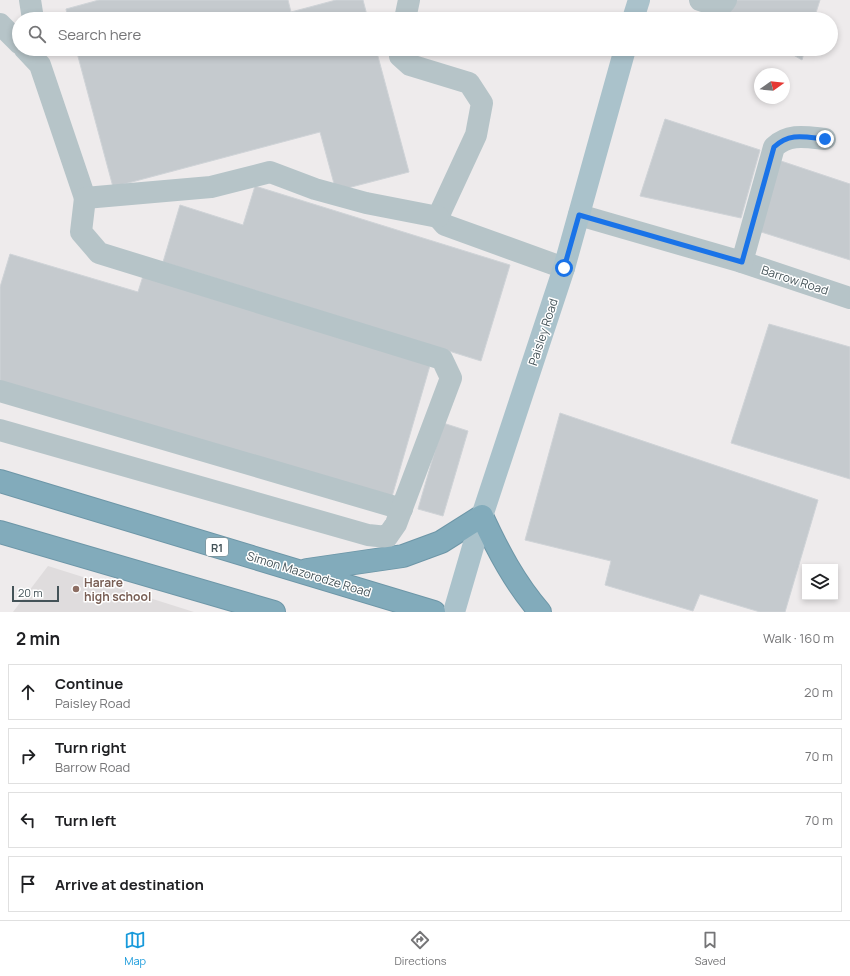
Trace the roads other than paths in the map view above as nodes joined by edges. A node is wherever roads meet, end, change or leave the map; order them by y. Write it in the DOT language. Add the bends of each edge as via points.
graph roads {
  1 [pos="30,0"];
  2 [pos="409,0"];
  3 [pos="639,0"];
  4 [pos="700,0"];
  5 [pos="726,0"];
  6 [pos="32,12"];
  7 [pos="406,12"];
  8 [pos="635,12"];
  9 [pos="0,24"];
  10 [pos="12,36"];
  11 [pos="400,56"];
  12 [pos="623,56"];
  13 [pos="39,57"];
  14 [pos="825,139"];
  15 [pos="85,198"];
  16 [pos="579,215"];
  17 [pos="438,217"];
  18 [pos="742,262"];
  19 [pos="564,268"];
  20 [pos="850,298"];
  21 [pos="0,391"];
  22 [pos="0,430"];
  23 [pos="0,482"];
  24 [pos="402,509"];
  25 [pos="482,516"];
  26 [pos="0,532"];
  27 [pos="299,571"];
  28 [pos="274,612"];
  29 [pos="434,612"];
  30 [pos="454,612"];
  31 [pos="540,612"];
  1 -- 6 [label="street"];
  2 -- 7 [label="street"];
  3 -- 8 [label="main road"];
  4 -- 5 [label="street" via="715,5"];
  9 -- 10 [label="street"];
  11 -- 17 [label="street" via="410,65 469,83 482,103 476,135"];
  12 -- 16 [label="main road, Paisley Road"];
  13 -- 15 [label="street"];
  14 -- 18 [label="street" via="791,136 774,147"];
  15 -- 17 [label="street" via="211,187 270,172 315,189 366,203"];
  15 -- 24 [label="street" via="81,232 99,253 442,359 451,378"];
  16 -- 18 [label="street, Barrow Road"];
  16 -- 19 [label="main road, Paisley Road"];
  17 -- 19 [label="street" via="445,225"];
  18 -- 20 [label="street, Barrow Road"];
  19 -- 25 [label="main road, Paisley Road"];
  21 -- 24 [label="street"];
  22 -- 24 [label="street" via="368,536 387,537"];
  23 -- 27 [label="highway, Simon Mazorodze Road / R1"];
  25 -- 27 [label="highway" via="441,542 403,556"];
  25 -- 30 [label="main road, Paisley Road"];
  25 -- 31 [label="highway" via="503,560 523,592"];
  26 -- 28 [label="highway"];
  27 -- 29 [label="highway, Simon Mazorodze Road / R1"];
}
